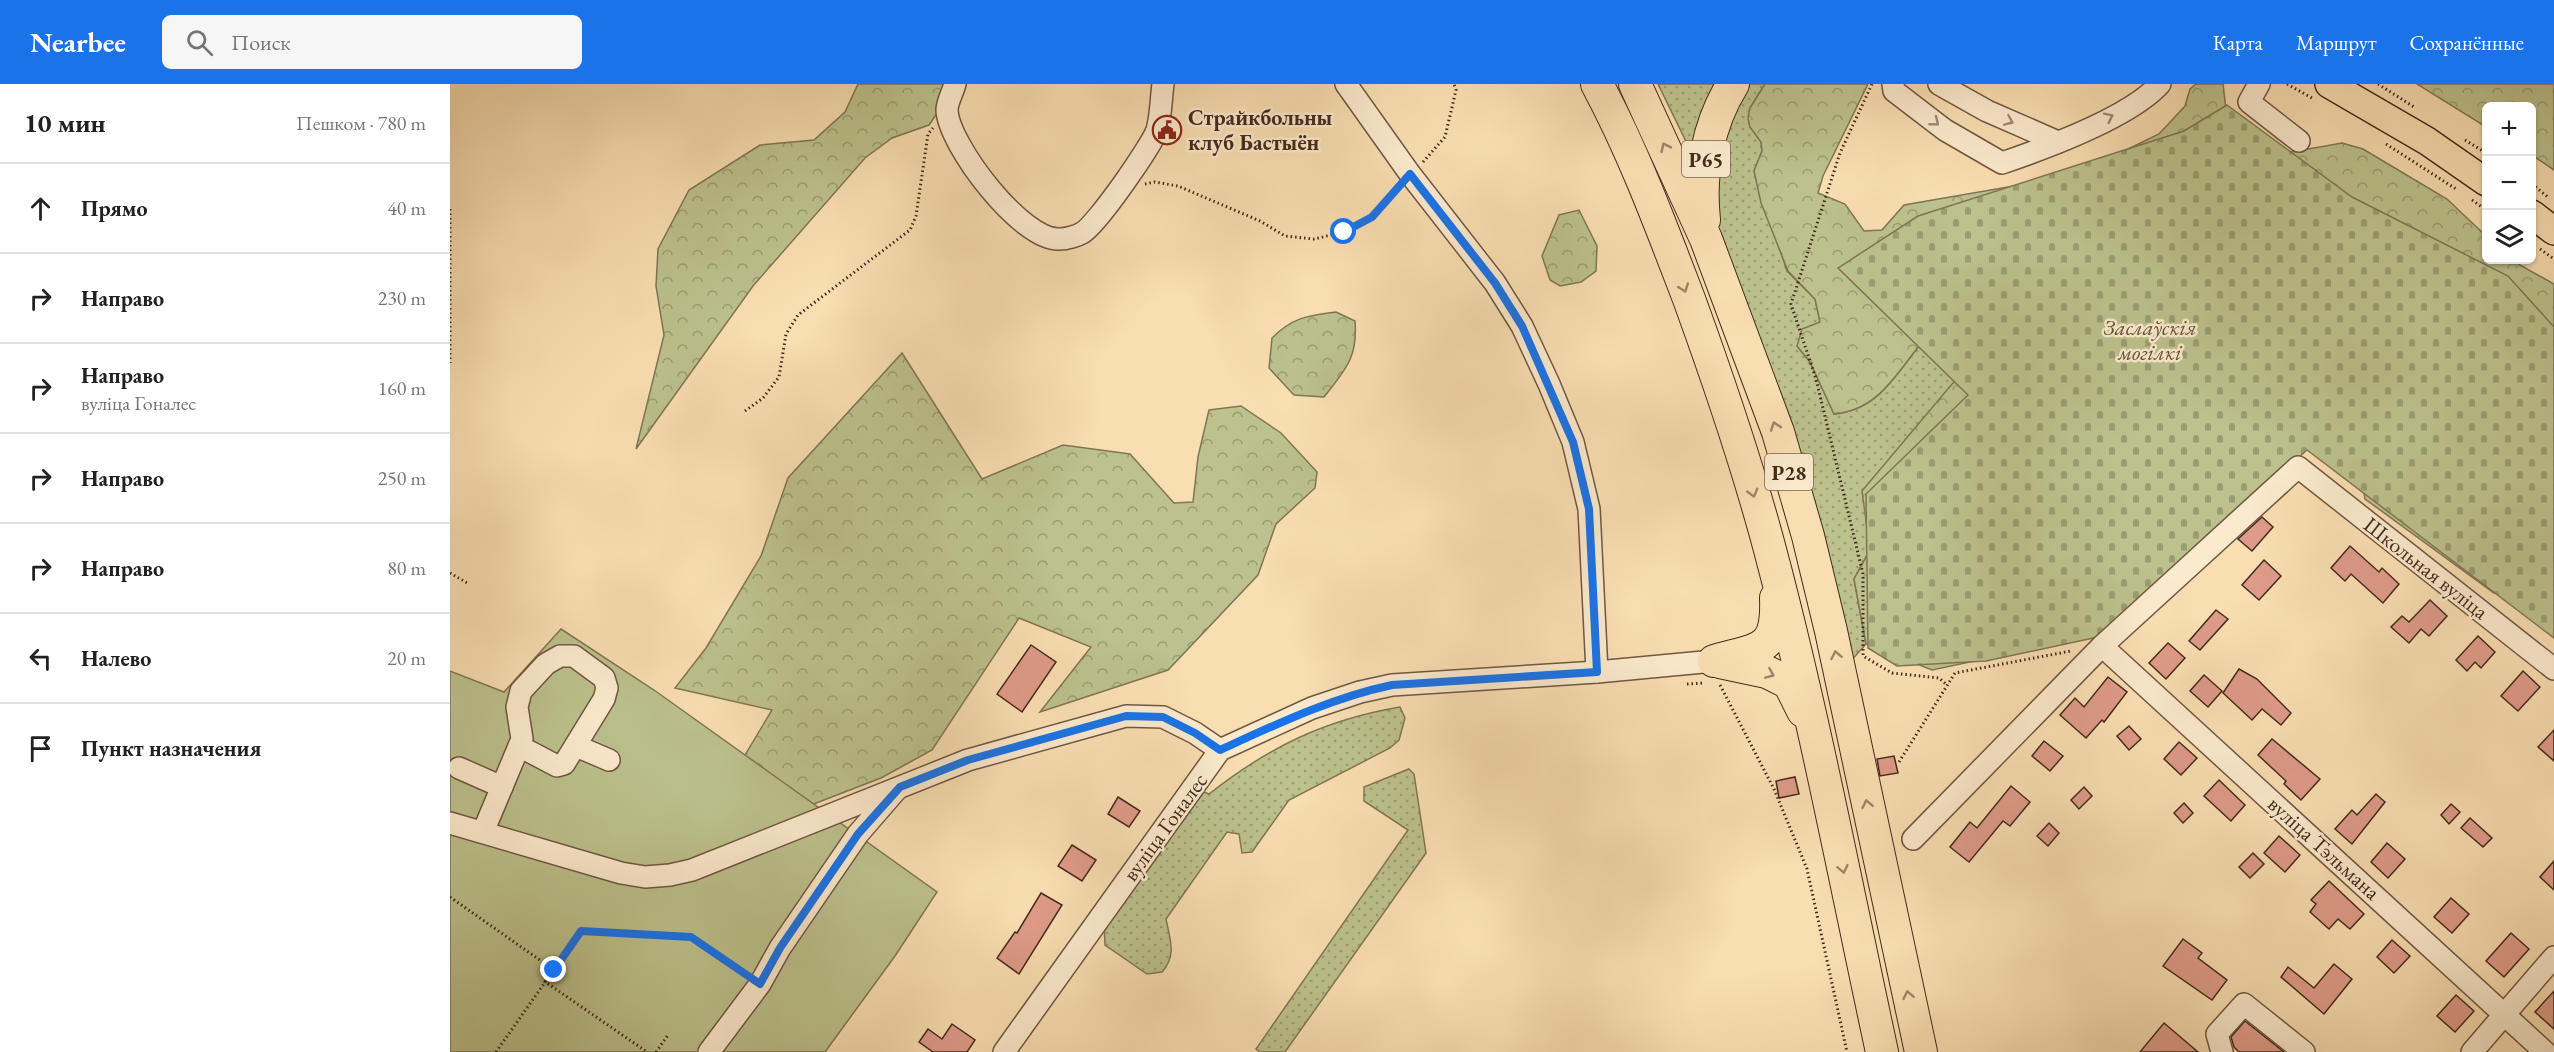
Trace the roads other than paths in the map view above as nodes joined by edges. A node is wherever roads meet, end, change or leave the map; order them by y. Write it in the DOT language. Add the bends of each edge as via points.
graph roads {
  1 [pos="955,84"];
  2 [pos="1163,84"];
  3 [pos="1346,84"];
  4 [pos="1597,84"];
  5 [pos="1635,84"];
  6 [pos="1733,84"];
  7 [pos="1893,84"];
  8 [pos="1939,84"];
  9 [pos="2160,84"];
  10 [pos="2259,84"];
  11 [pos="2328,88"];
  12 [pos="2299,141"];
  13 [pos="2058,142"];
  14 [pos="2482,179"];
  15 [pos="2536,217"];
  16 [pos="2554,231"];
  17 [pos="1706,239"];
  18 [pos="1774,564"];
  19 [pos="2102,646"];
  20 [pos="2554,669"];
  21 [pos="1597,672"];
  22 [pos="1710,672"];
  23 [pos="1812,729"];
  24 [pos="519,746"];
  25 [pos="576,746"];
  26 [pos="1220,750"];
  27 [pos="609,760"];
  28 [pos="459,768"];
  29 [pos="502,787"];
  30 [pos="900,787"];
  31 [pos="450,823"];
  32 [pos="483,832"];
  33 [pos="1913,839"];
  34 [pos="2554,957"];
  35 [pos="2504,1014"];
  36 [pos="709,1052"];
  37 [pos="1005,1052"];
  38 [pos="1882,1052"];
  39 [pos="1921,1052"];
  40 [pos="2222,1052"];
  41 [pos="2304,1052"];
  42 [pos="2472,1052"];
  43 [pos="2545,1052"];
  1 -- 2 [label="street" via="947,110 952,130 987,186 1017,220 1038,234 1058,240 1082,233 1100,217 1157,131"];
  3 -- 21 [label="street" via="1495,283 1522,326 1573,442 1589,509"];
  4 -- 18 [label="highway, Р28, one-way" via="1631,152 1680,277 1720,386"];
  17 -- 5 [label="highway, Р28, one-way"];
  6 -- 17 [label="highway, Р65" via="1723,100 1704,165"];
  7 -- 13 [label="street, one-way" via="1894,91 1944,130 2002,163"];
  8 -- 13 [label="street, one-way" via="1987,111"];
  13 -- 9 [label="street, one-way" via="2126,109"];
  10 -- 12 [label="street" via="2249,102"];
  11 -- 14 [label="main road" via="2427,141"];
  15 -- 16 [label="main road"];
  39 -- 17 [label="highway, Р28, one-way" via="1808,536 1778,432"];
  18 -- 22 [label="highway" via="1777,621 1772,638 1761,648"];
  18 -- 23 [label="highway, Р28"];
  19 -- 20 [label="street, Школьная вуліца" via="2298,467"];
  19 -- 33 [label="street"];
  19 -- 35 [label="street, вуліца Тэльмана"];
  21 -- 22 [label="street, вуліца Гоналес"];
  21 -- 26 [label="street, вуліца Гоналес" via="1371,690 1312,708"];
  22 -- 23 [label="highway, one-way" via="1767,672 1789,683"];
  23 -- 38 [label="highway, Р28, one-way"];
  24 -- 25 [label="street" via="557,765 564,764"];
  24 -- 25 [label="street" via="520,691 546,664 560,656 574,656 604,678 607,688"];
  24 -- 29 [label="street"];
  25 -- 27 [label="street"];
  26 -- 30 [label="street" via="1163,717 1126,716 968,760"];
  26 -- 37 [label="street, вуліца Гоналес"];
  28 -- 29 [label="street"];
  29 -- 32 [label="street"];
  30 -- 32 [label="street" via="670,875 645,877 621,873"];
  30 -- 36 [label="street" via="858,834 760,984"];
  31 -- 32 [label="street"];
  34 -- 35 [label="street"];
  35 -- 42 [label="street"];
  35 -- 43 [label="street, вуліца Тэльмана"];
  40 -- 41 [label="street" via="2217,1034 2244,1004"];
}
